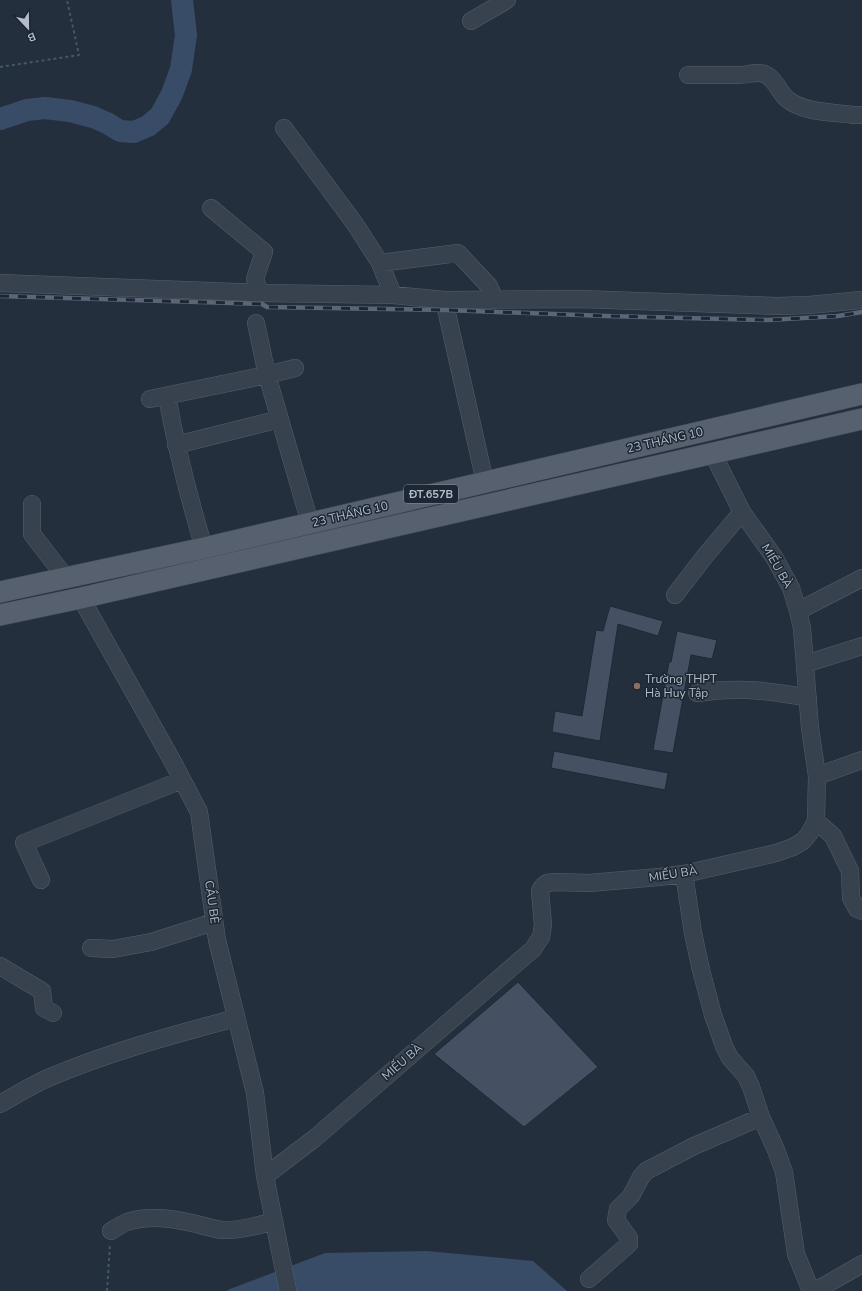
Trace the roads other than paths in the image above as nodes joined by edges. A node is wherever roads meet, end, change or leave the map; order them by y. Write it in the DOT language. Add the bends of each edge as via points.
graph roads {
  1 [pos="507,0"];
  2 [pos="471,21"];
  3 [pos="688,75"];
  4 [pos="862,115"];
  5 [pos="284,128"];
  6 [pos="211,208"];
  7 [pos="380,263"];
  8 [pos="0,283"];
  9 [pos="260,293"];
  10 [pos="393,296"];
  11 [pos="444,300"];
  12 [pos="495,300"];
  13 [pos="862,300"];
  14 [pos="256,323"];
  15 [pos="295,368"];
  16 [pos="267,375"];
  17 [pos="862,394"];
  18 [pos="167,396"];
  19 [pos="150,399"];
  20 [pos="280,419"];
  21 [pos="862,419"];
  22 [pos="707,430"];
  23 [pos="176,445"];
  24 [pos="713,454"];
  25 [pos="485,482"];
  26 [pos="32,504"];
  27 [pos="742,512"];
  28 [pos="310,523"];
  29 [pos="204,548"];
  30 [pos="66,578"];
  31 [pos="862,578"];
  32 [pos="0,592"];
  33 [pos="675,595"];
  34 [pos="81,598"];
  35 [pos="798,611"];
  36 [pos="0,615"];
  37 [pos="862,646"];
  38 [pos="805,664"];
  39 [pos="697,692"];
  40 [pos="808,698"];
  41 [pos="862,760"];
  42 [pos="817,776"];
  43 [pos="182,780"];
  44 [pos="816,821"];
  45 [pos="684,874"];
  46 [pos="41,880"];
  47 [pos="862,911"];
  48 [pos="214,922"];
  49 [pos="91,948"];
  50 [pos="0,966"];
  51 [pos="53,1013"];
  52 [pos="236,1018"];
  53 [pos="0,1104"];
  54 [pos="761,1117"];
  55 [pos="265,1176"];
  56 [pos="275,1227"];
  57 [pos="111,1231"];
  58 [pos="862,1264"];
  59 [pos="589,1279"];
  60 [pos="811,1290"];
  61 [pos="288,1291"];
  1 -- 2 [label="street"];
  3 -- 4 [label="street" via="764,74 793,104 803,108"];
  5 -- 7 [label="street" via="355,224"];
  6 -- 9 [label="street" via="264,252 256,279"];
  7 -- 10 [label="street"];
  7 -- 12 [label="street" via="458,253 489,286"];
  8 -- 9 [label="street"];
  9 -- 10 [label="street"];
  10 -- 11 [label="street"];
  11 -- 12 [label="street"];
  11 -- 25 [label="street"];
  12 -- 13 [label="street" via="777,306"];
  14 -- 16 [label="street"];
  15 -- 16 [label="street"];
  16 -- 18 [label="street"];
  16 -- 20 [label="street"];
  17 -- 22 [label="main road, 23 THÁNG 10 / ĐT.657B"];
  18 -- 19 [label="street"];
  18 -- 23 [label="street"];
  20 -- 23 [label="street"];
  20 -- 28 [label="street"];
  21 -- 24 [label="main road, 23 THÁNG 10 / ĐT.657B"];
  22 -- 24 [label="main road"];
  22 -- 25 [label="main road, 23 THÁNG 10 / ĐT.657B"];
  23 -- 29 [label="street"];
  24 -- 27 [label="street, MIẾU BÀ"];
  24 -- 34 [label="main road, 23 THÁNG 10 / ĐT.657B"];
  25 -- 28 [label="main road, 23 THÁNG 10 / ĐT.657B"];
  26 -- 30 [label="street" via="32,534"];
  27 -- 33 [label="street"];
  27 -- 35 [label="street, MIẾU BÀ" via="774,557 791,588"];
  28 -- 29 [label="main road, 23 THÁNG 10 / ĐT.657B"];
  29 -- 30 [label="main road, 23 THÁNG 10 / ĐT.657B"];
  30 -- 32 [label="main road, 23 THÁNG 10 / ĐT.657B"];
  30 -- 34 [label="main road"];
  31 -- 35 [label="street"];
  34 -- 36 [label="main road, 23 THÁNG 10 / ĐT.657B"];
  34 -- 43 [label="street, CẦU BÈ"];
  35 -- 38 [label="street, MIẾU BÀ"];
  37 -- 38 [label="street"];
  38 -- 40 [label="street, MIẾU BÀ"];
  39 -- 40 [label="street" via="719,689 758,690"];
  40 -- 42 [label="street, MIẾU BÀ"];
  41 -- 42 [label="street"];
  42 -- 44 [label="street, MIẾU BÀ"];
  43 -- 46 [label="street" via="24,843"];
  43 -- 48 [label="street, CẦU BÈ" via="199,812"];
  44 -- 45 [label="street, MIẾU BÀ" via="803,841 793,847"];
  44 -- 47 [label="street" via="833,836 850,871 851,898 857,909"];
  45 -- 54 [label="street" via="693,933 713,1015 730,1058 746,1076"];
  45 -- 55 [label="street, MIẾU BÀ" via="589,883 547,883 540,891 542,937 533,949 315,1138"];
  48 -- 49 [label="street" via="151,942 113,949"];
  48 -- 52 [label="street, CẦU BÈ"];
  50 -- 51 [label="street" via="42,991 44,1008"];
  52 -- 53 [label="street" via="153,1040 62,1073"];
  52 -- 55 [label="street, CẦU BÈ" via="255,1093"];
  54 -- 59 [label="street" via="694,1146 646,1171 631,1196 618,1210 616,1220 629,1238 629,1244"];
  54 -- 60 [label="street" via="784,1172 796,1254"];
  55 -- 56 [label="street, CẦU BÈ"];
  56 -- 57 [label="street" via="260,1224 246,1229 220,1230 179,1220 148,1218 127,1222"];
  56 -- 61 [label="street, CẦU BÈ"];
  58 -- 60 [label="street" via="822,1287"];
}
